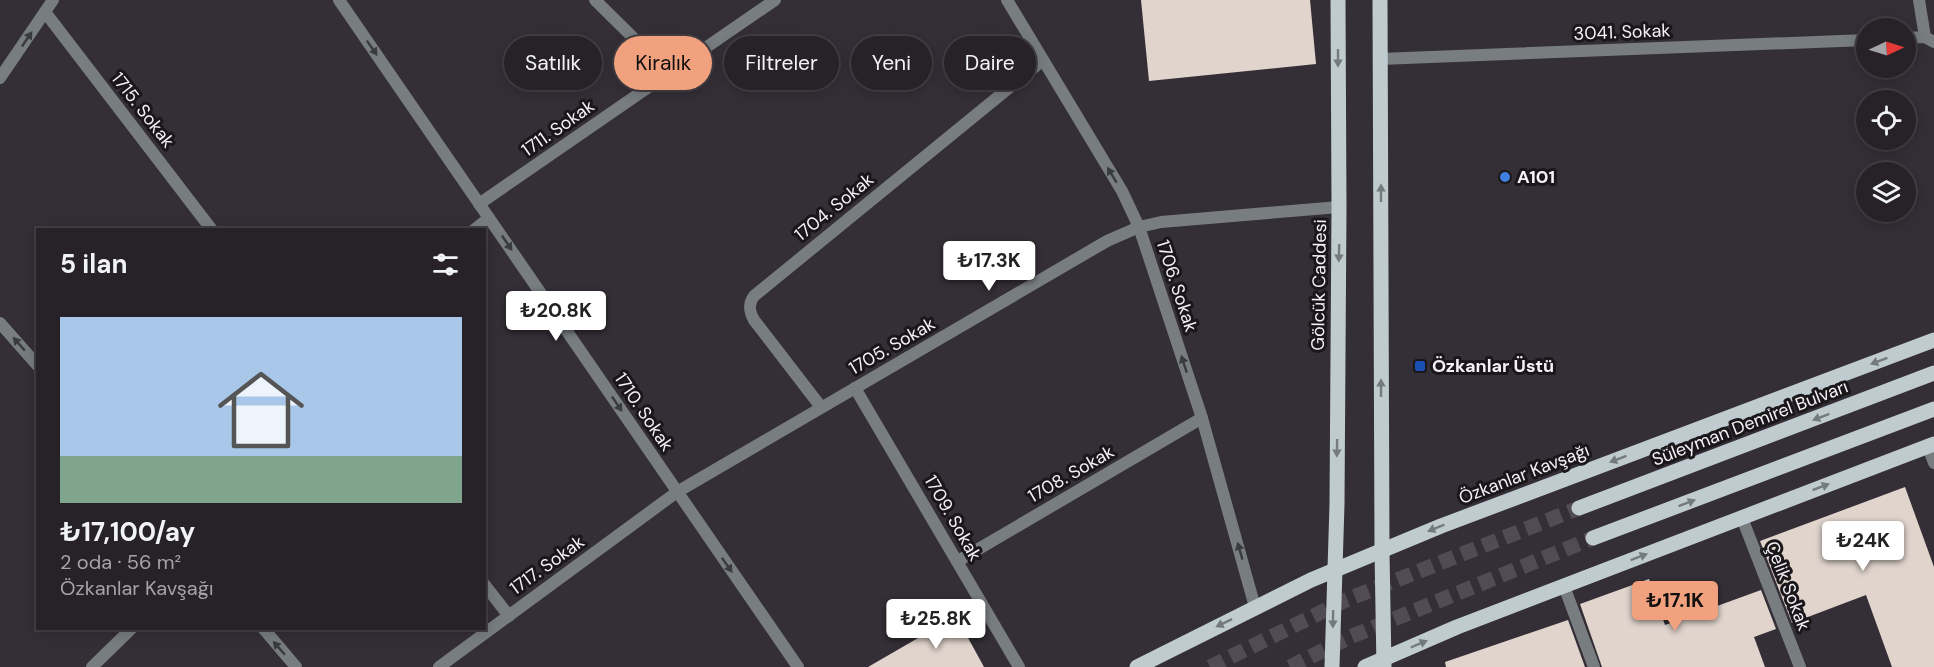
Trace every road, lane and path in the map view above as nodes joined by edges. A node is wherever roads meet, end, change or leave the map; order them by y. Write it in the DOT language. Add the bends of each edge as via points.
graph roads {
  1 [pos="53,0"];
  2 [pos="339,0"];
  3 [pos="595,0"];
  4 [pos="775,0"];
  5 [pos="1007,0"];
  6 [pos="1338,0"];
  7 [pos="1380,0"];
  8 [pos="1919,0"];
  9 [pos="45,12"];
  10 [pos="631,36"];
  11 [pos="1856,40"];
  12 [pos="1929,40"];
  13 [pos="712,43"];
  14 [pos="1380,59"];
  15 [pos="1043,60"];
  16 [pos="0,78"];
  17 [pos="644,90"];
  18 [pos="479,204"];
  19 [pos="1340,207"];
  20 [pos="489,218"];
  21 [pos="1138,227"];
  22 [pos="210,228"];
  23 [pos="476,228"];
  24 [pos="0,323"];
  25 [pos="1934,340"];
  26 [pos="36,364"];
  27 [pos="1934,373"];
  28 [pos="855,388"];
  29 [pos="821,407"];
  30 [pos="1934,409"];
  31 [pos="1202,418"];
  32 [pos="1931,445"];
  33 [pos="1934,463"];
  34 [pos="677,492"];
  35 [pos="1579,508"];
  36 [pos="1742,518"];
  37 [pos="1593,538"];
  38 [pos="1382,551"];
  39 [pos="958,561"];
  40 [pos="1334,571"];
  41 [pos="1564,586"];
  42 [pos="486,587"];
  43 [pos="1255,607"];
  44 [pos="509,616"];
  45 [pos="130,630"];
  46 [pos="265,630"];
  47 [pos="1384,663"];
  48 [pos="92,667"];
  49 [pos="296,667"];
  50 [pos="440,667"];
  51 [pos="798,667"];
  52 [pos="1018,667"];
  53 [pos="1137,667"];
  54 [pos="1332,667"];
  55 [pos="1365,667"];
  56 [pos="1594,667"];
  57 [pos="1800,667"];
  1 -- 9 [label="street"];
  2 -- 18 [label="street, 1710. Sokak, one-way"];
  3 -- 10 [label="street"];
  4 -- 13 [label="street, 1711. Sokak"];
  5 -- 15 [label="street, 1706. Sokak"];
  6 -- 19 [label="main road, Gölcük Caddesi, one-way"];
  7 -- 14 [label="main road"];
  8 -- 12 [label="street"];
  16 -- 9 [label="street, one-way"];
  9 -- 22 [label="street, 1715. Sokak"];
  11 -- 14 [label="street, 3041. Sokak"];
  38 -- 14 [label="main road, one-way"];
  21 -- 15 [label="street, 1706. Sokak, one-way" via="1122,191"];
  15 -- 29 [label="street, 1704. Sokak" via="753,296 749,306 754,320"];
  17 -- 18 [label="street, 1711. Sokak"];
  18 -- 20 [label="street, 1710. Sokak"];
  19 -- 21 [label="street, 1705. Sokak" via="1185,219"];
  19 -- 40 [label="main road, Gölcük Caddesi, one-way"];
  20 -- 23 [label="street"];
  20 -- 34 [label="street, 1710. Sokak, one-way"];
  21 -- 28 [label="street, 1705. Sokak" via="1107,241"];
  31 -- 21 [label="street, 1706. Sokak, one-way"];
  26 -- 24 [label="street, one-way"];
  25 -- 38 [label="main road, Özkanlar Kavşağı, one-way"];
  27 -- 35 [label="main road, Süleyman Demirel Bulvarı, one-way"];
  28 -- 29 [label="street, 1705. Sokak"];
  28 -- 39 [label="street, 1709. Sokak"];
  29 -- 34 [label="street, 1705. Sokak"];
  37 -- 30 [label="main road, one-way"];
  31 -- 39 [label="street, 1708. Sokak"];
  43 -- 31 [label="street, 1706. Sokak, one-way"];
  32 -- 33 [label="street"];
  36 -- 32 [label="main road, one-way"];
  34 -- 44 [label="street, 1717. Sokak"];
  34 -- 51 [label="street, 1710. Sokak, one-way"];
  41 -- 36 [label="main road, one-way"];
  36 -- 57 [label="street, Çelik Sokak"];
  38 -- 40 [label="main road, Özkanlar Kavşağı"];
  38 -- 47 [label="main road"];
  39 -- 52 [label="street, 1709. Sokak"];
  40 -- 43 [label="main road, Özkanlar Kavşağı"];
  40 -- 54 [label="main road, Gölcük Caddesi, one-way"];
  47 -- 41 [label="main road, one-way"];
  41 -- 56 [label="street"];
  42 -- 44 [label="street"];
  43 -- 53 [label="main road, Özkanlar Kavşağı, one-way"];
  44 -- 50 [label="street, 1717. Sokak"];
  45 -- 48 [label="street"];
  49 -- 46 [label="street, one-way"];
  47 -- 55 [label="main road"];
}
